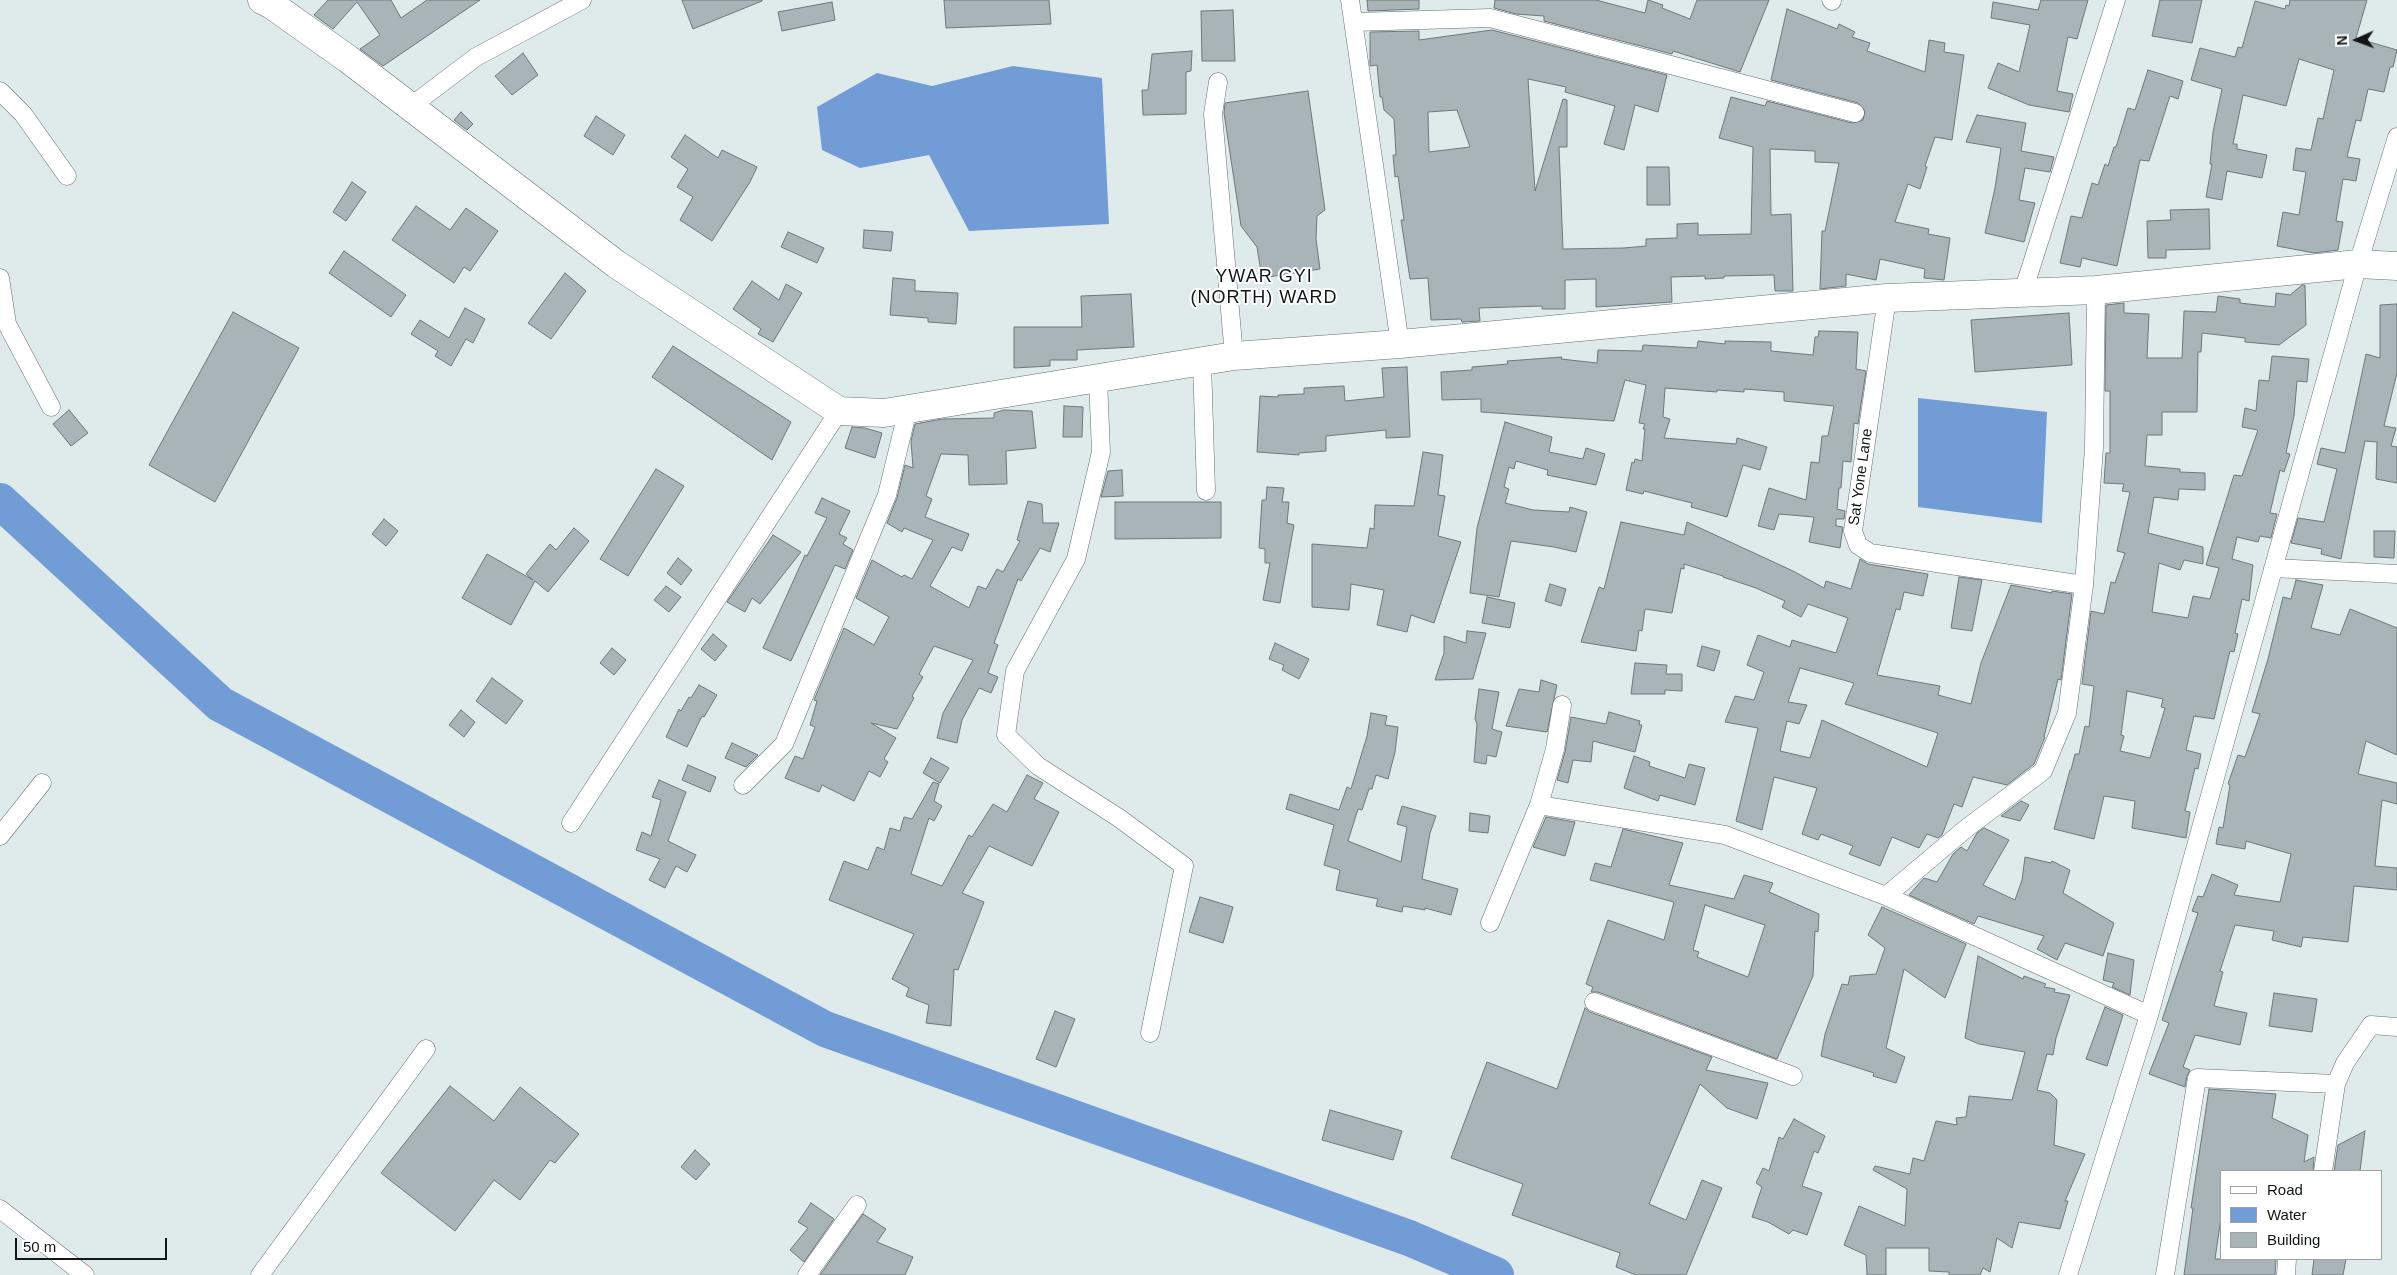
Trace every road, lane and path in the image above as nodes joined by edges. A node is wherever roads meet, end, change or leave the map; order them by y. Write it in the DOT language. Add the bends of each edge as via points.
graph roads {
  1 [pos="582,0"];
  2 [pos="1350,0"];
  3 [pos="2116,0"];
  4 [pos="271,2"];
  5 [pos="1354,22"];
  6 [pos="1218,82"];
  7 [pos="0,91"];
  8 [pos="410,107"];
  9 [pos="1855,113"];
  10 [pos="2397,137"];
  11 [pos="67,176"];
  12 [pos="2358,264"];
  13 [pos="2397,266"];
  14 [pos="0,278"];
  15 [pos="2096,290"];
  16 [pos="2023,292"];
  17 [pos="1887,298"];
  18 [pos="1400,344"];
  19 [pos="1234,356"];
  20 [pos="1202,362"];
  21 [pos="1098,379"];
  22 [pos="51,407"];
  23 [pos="908,409"];
  24 [pos="839,411"];
  25 [pos="1206,491"];
  26 [pos="2273,568"];
  27 [pos="2397,574"];
  28 [pos="2084,585"];
  29 [pos="1562,705"];
  30 [pos="42,783"];
  31 [pos="743,785"];
  32 [pos="1538,805"];
  33 [pos="571,824"];
  34 [pos="0,836"];
  35 [pos="1886,896"];
  36 [pos="1490,923"];
  37 [pos="1594,1002"];
  38 [pos="2149,1015"];
  39 [pos="2397,1027"];
  40 [pos="1150,1033"];
  41 [pos="426,1048"];
  42 [pos="1792,1076"];
  43 [pos="2336,1084"];
  44 [pos="2323,1170"];
  45 [pos="856,1205"];
  46 [pos="0,1209"];
  47 [pos="2287,1260"];
  48 [pos="85,1275"];
  49 [pos="260,1275"];
  50 [pos="807,1275"];
  51 [pos="2068,1275"];
  52 [pos="2165,1275"];
  53 [pos="2286,1275"];
  1 -- 8 [label="street" via="476,57"];
  2 -- 5 [label="street"];
  3 -- 16 [label="street"];
  4 -- 8 [label="main road"];
  5 -- 9 [label="street" via="1490,18"];
  5 -- 18 [label="street"];
  6 -- 19 [label="street" via="1213,114"];
  7 -- 11 [label="street" via="23,114"];
  8 -- 24 [label="main road" via="616,264"];
  10 -- 12 [label="street"];
  12 -- 13 [label="main road"];
  12 -- 15 [label="main road"];
  12 -- 26 [label="street"];
  14 -- 22 [label="street" via="7,324"];
  15 -- 16 [label="main road"];
  15 -- 28 [label="street" via="2094,448"];
  16 -- 17 [label="main road"];
  17 -- 18 [label="main road"];
  17 -- 28 [label="street, Sat Yone Lane" via="1853,532 1858,545 1870,553"];
  18 -- 19 [label="main road"];
  19 -- 20 [label="main road"];
  20 -- 21 [label="main road"];
  20 -- 25 [label="street"];
  21 -- 23 [label="main road"];
  21 -- 40 [label="street" via="1101,452 1076,559 1015,671 1006,735 1038,766 1119,818 1184,866"];
  23 -- 24 [label="main road" via="884,413"];
  23 -- 31 [label="street" via="887,495 784,744"];
  24 -- 33 [label="street"];
  26 -- 27 [label="street"];
  26 -- 38 [label="street"];
  28 -- 35 [label="street" via="2067,713 2043,771 1968,827"];
  29 -- 32 [label="street"];
  30 -- 34 [label="street"];
  32 -- 35 [label="street" via="1725,835"];
  32 -- 36 [label="street"];
  35 -- 38 [label="street"];
  37 -- 42 [label="street"];
  38 -- 51 [label="street"];
  39 -- 43 [label="street" via="2371,1025 2345,1063"];
  41 -- 49 [label="street"];
  43 -- 44 [label="street"];
  43 -- 52 [label="street" via="2197,1078"];
  45 -- 50 [label="street"];
  46 -- 48 [label="street"];
  47 -- 53 [label="street"];
}
